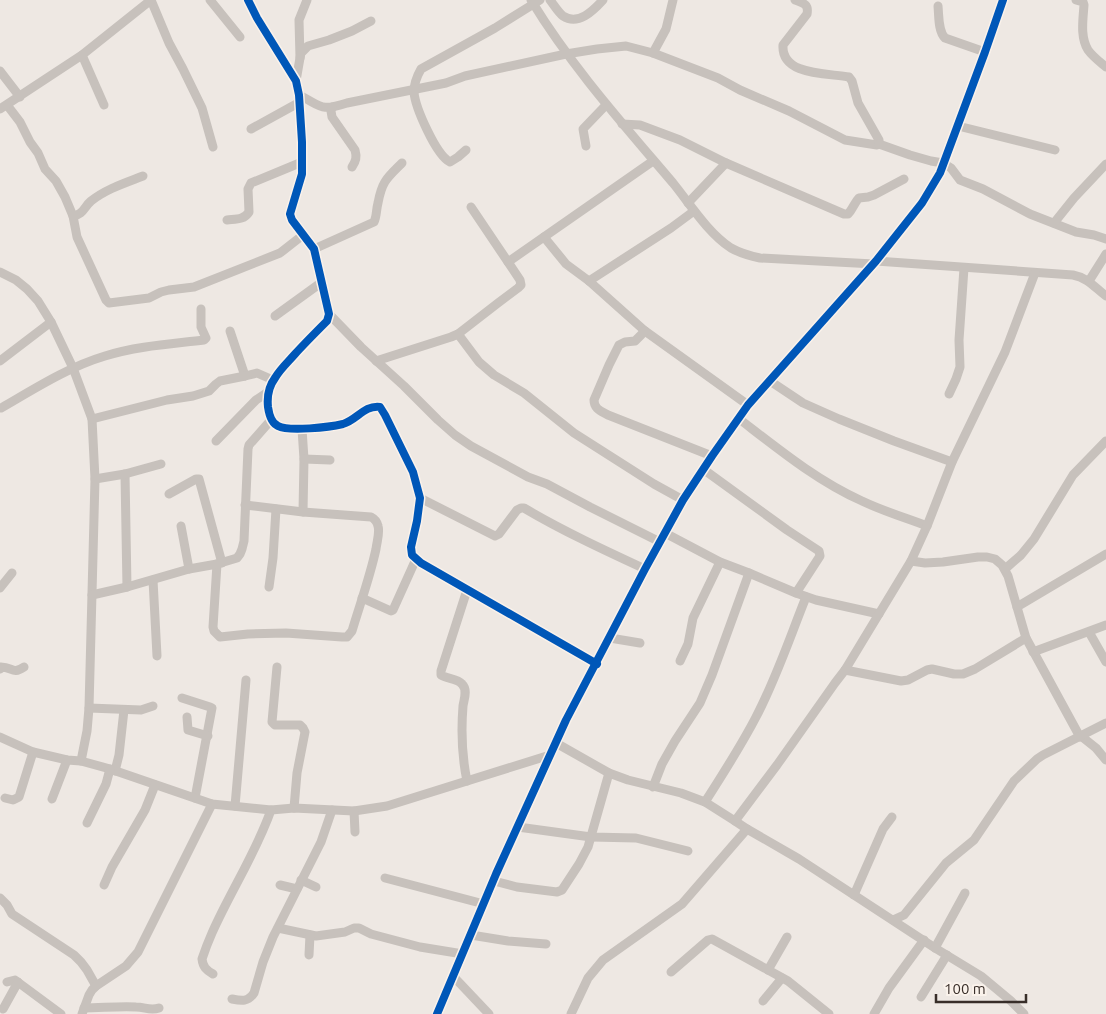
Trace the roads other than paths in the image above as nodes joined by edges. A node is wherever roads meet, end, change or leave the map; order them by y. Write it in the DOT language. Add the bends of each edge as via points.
graph roads {
  1 [pos="151,0"];
  2 [pos="210,0"];
  3 [pos="248,0"];
  4 [pos="307,0"];
  5 [pos="550,0"];
  6 [pos="603,0"];
  7 [pos="673,0"];
  8 [pos="795,0"];
  9 [pos="1003,0"];
  10 [pos="1076,0"];
  11 [pos="535,1"];
  12 [pos="938,6"];
  13 [pos="370,21"];
  14 [pos="240,37"];
  15 [pos="985,52"];
  16 [pos="653,53"];
  17 [pos="566,54"];
  18 [pos="82,55"];
  19 [pos="300,58"];
  20 [pos="1106,68"];
  21 [pos="0,71"];
  22 [pos="296,82"];
  23 [pos="414,90"];
  24 [pos="20,97"];
  25 [pos="299,98"];
  26 [pos="104,105"];
  27 [pos="606,105"];
  28 [pos="4,107"];
  29 [pos="332,107"];
  30 [pos="622,124"];
  31 [pos="958,126"];
  32 [pos="251,129"];
  33 [pos="879,144"];
  34 [pos="586,146"];
  35 [pos="213,147"];
  36 [pos="466,150"];
  37 [pos="1055,150"];
  38 [pos="653,161"];
  39 [pos="302,162"];
  40 [pos="402,163"];
  41 [pos="726,163"];
  42 [pos="943,163"];
  43 [pos="1106,164"];
  44 [pos="352,167"];
  45 [pos="143,176"];
  46 [pos="904,179"];
  47 [pos="471,207"];
  48 [pos="691,207"];
  49 [pos="73,216"];
  50 [pos="227,220"];
  51 [pos="1054,223"];
  52 [pos="303,235"];
  53 [pos="544,237"];
  54 [pos="1106,239"];
  55 [pos="314,249"];
  56 [pos="1106,254"];
  57 [pos="508,262"];
  58 [pos="875,263"];
  59 [pos="964,268"];
  60 [pos="0,272"];
  61 [pos="1035,273"];
  62 [pos="588,281"];
  63 [pos="1089,281"];
  64 [pos="322,282"];
  65 [pos="1106,296"];
  66 [pos="201,309"];
  67 [pos="330,314"];
  68 [pos="275,316"];
  69 [pos="51,322"];
  70 [pos="230,331"];
  71 [pos="645,331"];
  72 [pos="458,334"];
  73 [pos="0,361"];
  74 [pos="376,361"];
  75 [pos="73,368"];
  76 [pos="245,376"];
  77 [pos="273,380"];
  78 [pos="770,381"];
  79 [pos="268,392"];
  80 [pos="949,394"];
  81 [pos="748,405"];
  82 [pos="1,408"];
  83 [pos="738,418"];
  84 [pos="92,419"];
  85 [pos="271,420"];
  86 [pos="302,428"];
  87 [pos="216,441"];
  88 [pos="1106,441"];
  89 [pos="712,456"];
  90 [pos="304,459"];
  91 [pos="330,460"];
  92 [pos="952,462"];
  93 [pos="161,464"];
  94 [pos="703,469"];
  95 [pos="125,474"];
  96 [pos="95,479"];
  97 [pos="169,494"];
  98 [pos="420,498"];
  99 [pos="683,500"];
  100 [pos="245,504"];
  101 [pos="276,509"];
  102 [pos="303,512"];
  103 [pos="181,526"];
  104 [pos="927,526"];
  105 [pos="665,533"];
  106 [pos="660,542"];
  107 [pos="1106,554"];
  108 [pos="416,560"];
  109 [pos="911,561"];
  110 [pos="720,562"];
  111 [pos="220,564"];
  112 [pos="189,569"];
  113 [pos="645,569"];
  114 [pos="1005,569"];
  115 [pos="749,573"];
  116 [pos="12,574"];
  117 [pos="153,580"];
  118 [pos="127,587"];
  119 [pos="269,587"];
  120 [pos="0,588"];
  121 [pos="467,590"];
  122 [pos="796,594"];
  123 [pos="92,596"];
  124 [pos="806,597"];
  125 [pos="362,598"];
  126 [pos="1017,607"];
  127 [pos="879,614"];
  128 [pos="1106,626"];
  129 [pos="1089,632"];
  130 [pos="610,638"];
  131 [pos="1026,638"];
  132 [pos="640,643"];
  133 [pos="1033,652"];
  134 [pos="157,656"];
  135 [pos="680,661"];
  136 [pos="1106,662"];
  137 [pos="597,664"];
  138 [pos="24,667"];
  139 [pos="277,667"];
  140 [pos="0,669"];
  141 [pos="846,670"];
  142 [pos="246,680"];
  143 [pos="182,698"];
  144 [pos="153,706"];
  145 [pos="89,708"];
  146 [pos="124,710"];
  147 [pos="187,717"];
  148 [pos="1106,723"];
  149 [pos="208,736"];
  150 [pos="1081,736"];
  151 [pos="0,737"];
  152 [pos="556,744"];
  153 [pos="34,752"];
  154 [pos="550,755"];
  155 [pos="67,760"];
  156 [pos="1106,760"];
  157 [pos="81,761"];
  158 [pos="112,770"];
  159 [pos="609,774"];
  160 [pos="467,781"];
  161 [pos="155,786"];
  162 [pos="653,787"];
  163 [pos="5,798"];
  164 [pos="196,798"];
  165 [pos="52,799"];
  166 [pos="705,802"];
  167 [pos="212,804"];
  168 [pos="235,806"];
  169 [pos="294,808"];
  170 [pos="271,810"];
  171 [pos="332,810"];
  172 [pos="354,811"];
  173 [pos="892,817"];
  174 [pos="736,821"];
  175 [pos="87,823"];
  176 [pos="518,827"];
  177 [pos="747,829"];
  178 [pos="355,832"];
  179 [pos="591,837"];
  180 [pos="688,851"];
  181 [pos="385,878"];
  182 [pos="494,880"];
  183 [pos="104,884"];
  184 [pos="299,884"];
  185 [pos="280,885"];
  186 [pos="316,888"];
  187 [pos="965,893"];
  188 [pos="854,895"];
  189 [pos="0,898"];
  190 [pos="484,904"];
  191 [pos="1,912"];
  192 [pos="12,914"];
  193 [pos="904,915"];
  194 [pos="893,920"];
  195 [pos="903,926"];
  196 [pos="278,928"];
  197 [pos="310,935"];
  198 [pos="471,935"];
  199 [pos="786,937"];
  200 [pos="924,940"];
  201 [pos="546,944"];
  202 [pos="935,948"];
  203 [pos="309,954"];
  204 [pos="462,954"];
  205 [pos="947,955"];
  206 [pos="768,970"];
  207 [pos="671,972"];
  208 [pos="213,974"];
  209 [pos="453,976"];
  210 [pos="782,978"];
  211 [pos="7,982"];
  212 [pos="18,982"];
  213 [pos="96,986"];
  214 [pos="921,997"];
  215 [pos="232,999"];
  216 [pos="763,1001"];
  217 [pos="818,1005"];
  218 [pos="159,1008"];
  219 [pos="3,1009"];
  220 [pos="83,1011"];
  221 [pos="61,1014"];
  222 [pos="437,1014"];
  223 [pos="489,1014"];
  224 [pos="571,1014"];
  225 [pos="812,1014"];
  226 [pos="829,1014"];
  227 [pos="874,1014"];
  228 [pos="1024,1014"];
  1 -- 18 [label="street"];
  1 -- 35 [label="street" via="202,108"];
  2 -- 14 [label="street"];
  3 -- 22 [label="street"];
  4 -- 19 [label="street" via="299,20"];
  5 -- 6 [label="street" via="562,15 576,19 594,10"];
  7 -- 16 [label="street" via="666,28"];
  8 -- 33 [label="street" via="804,3 808,11 783,45 786,60 809,72 849,77"];
  9 -- 15 [label="street"];
  10 -- 20 [label="street" via="1084,5 1085,44"];
  11 -- 17 [label="street"];
  11 -- 23 [label="street" via="487,33 421,69"];
  12 -- 15 [label="street" via="942,36"];
  13 -- 19 [label="street" via="352,31 308,46"];
  15 -- 31 [label="street"];
  16 -- 17 [label="street" via="626,46"];
  16 -- 33 [label="street" via="718,78 845,140"];
  17 -- 23 [label="street"];
  17 -- 27 [label="street"];
  18 -- 24 [label="street"];
  18 -- 26 [label="street"];
  19 -- 22 [label="street"];
  21 -- 24 [label="street"];
  22 -- 25 [label="street"];
  23 -- 29 [label="street"];
  23 -- 36 [label="street" via="424,122 443,157 450,162"];
  24 -- 28 [label="street"];
  25 -- 29 [label="street" via="320,107"];
  25 -- 32 [label="street"];
  25 -- 39 [label="street"];
  27 -- 30 [label="street"];
  27 -- 34 [label="street" via="583,129"];
  28 -- 49 [label="street" via="20,122"];
  29 -- 44 [label="street" via="332,117 355,150"];
  30 -- 38 [label="street"];
  30 -- 41 [label="street" via="648,127"];
  31 -- 37 [label="street"];
  31 -- 42 [label="street"];
  33 -- 42 [label="street"];
  38 -- 48 [label="street"];
  38 -- 53 [label="street"];
  39 -- 50 [label="street" via="251,182 246,217"];
  39 -- 52 [label="street" via="302,174 290,214"];
  40 -- 55 [label="street" via="381,186 374,222"];
  41 -- 46 [label="street" via="844,214 848,214 859,198 874,195"];
  41 -- 48 [label="street"];
  42 -- 51 [label="street" via="960,180"];
  42 -- 58 [label="street" via="922,203"];
  43 -- 51 [label="street"];
  45 -- 49 [label="street" via="100,195 81,213"];
  47 -- 57 [label="street"];
  48 -- 58 [label="street" via="730,248 745,254 760,258"];
  48 -- 62 [label="street" via="671,228"];
  49 -- 52 [label="street" via="77,237 109,303 194,287 280,253"];
  51 -- 54 [label="street"];
  52 -- 55 [label="street"];
  53 -- 57 [label="street"];
  53 -- 62 [label="street" via="566,264"];
  55 -- 64 [label="street"];
  56 -- 63 [label="street"];
  57 -- 72 [label="street" via="521,285"];
  58 -- 59 [label="street"];
  58 -- 78 [label="street"];
  59 -- 61 [label="street"];
  59 -- 80 [label="street" via="960,367"];
  60 -- 69 [label="street" via="27,289"];
  61 -- 63 [label="street" via="1073,274"];
  61 -- 92 [label="street" via="1005,352"];
  62 -- 71 [label="street"];
  63 -- 65 [label="street"];
  64 -- 67 [label="street"];
  64 -- 68 [label="street"];
  66 -- 75 [label="street" via="204,340 127,351"];
  67 -- 74 [label="street"];
  67 -- 77 [label="street"];
  69 -- 73 [label="street"];
  69 -- 75 [label="street"];
  70 -- 76 [label="street"];
  71 -- 81 [label="street"];
  71 -- 89 [label="street" via="638,340 619,345 594,405 608,415"];
  72 -- 74 [label="street"];
  72 -- 99 [label="street" via="494,376 524,393 574,433"];
  74 -- 106 [label="street" via="438,420 471,446"];
  75 -- 82 [label="street"];
  75 -- 84 [label="street"];
  76 -- 77 [label="street" via="256,373"];
  76 -- 84 [label="street" via="220,381 210,390 193,396"];
  77 -- 79 [label="street"];
  78 -- 81 [label="street"];
  78 -- 92 [label="street" via="798,400 839,420"];
  79 -- 85 [label="street"];
  79 -- 87 [label="street"];
  81 -- 83 [label="street"];
  83 -- 89 [label="street"];
  83 -- 104 [label="street" via="844,492"];
  84 -- 96 [label="street"];
  85 -- 86 [label="street" via="286,429"];
  85 -- 100 [label="street" via="249,445"];
  86 -- 90 [label="street"];
  86 -- 98 [label="street" via="349,422 366,409 380,407 413,472"];
  88 -- 114 [label="street" via="1072,475 1034,539"];
  89 -- 94 [label="street"];
  90 -- 91 [label="street"];
  90 -- 102 [label="street"];
  92 -- 104 [label="street"];
  93 -- 95 [label="street"];
  94 -- 99 [label="street"];
  94 -- 122 [label="street" via="819,551 820,556"];
  95 -- 96 [label="street"];
  95 -- 118 [label="street"];
  96 -- 123 [label="street"];
  97 -- 111 [label="street" via="199,479"];
  98 -- 108 [label="street" via="411,547"];
  98 -- 113 [label="street" via="495,536 517,510 524,508"];
  99 -- 105 [label="street"];
  100 -- 101 [label="street"];
  100 -- 111 [label="street" via="240,554"];
  101 -- 102 [label="street"];
  101 -- 119 [label="street"];
  102 -- 125 [label="street" via="363,516 376,520 379,533"];
  103 -- 112 [label="street"];
  104 -- 109 [label="street"];
  105 -- 106 [label="street"];
  105 -- 110 [label="street"];
  106 -- 113 [label="street"];
  107 -- 126 [label="street"];
  108 -- 121 [label="street"];
  108 -- 125 [label="street" via="393,610"];
  109 -- 114 [label="street" via="925,563 987,557 995,559"];
  109 -- 127 [label="street"];
  110 -- 115 [label="street"];
  110 -- 135 [label="street" via="693,618 688,644"];
  111 -- 112 [label="street"];
  111 -- 125 [label="street" via="213,627 220,637 286,633 347,637 352,631"];
  112 -- 117 [label="street"];
  113 -- 130 [label="street"];
  114 -- 126 [label="street"];
  115 -- 122 [label="street"];
  115 -- 162 [label="street" via="700,702 662,764"];
  116 -- 120 [label="street"];
  117 -- 118 [label="street"];
  117 -- 134 [label="street"];
  118 -- 123 [label="street"];
  121 -- 137 [label="street"];
  121 -- 160 [label="street" via="440,671 443,677 464,685 466,693 463,745"];
  122 -- 124 [label="street"];
  123 -- 145 [label="street"];
  124 -- 127 [label="street"];
  124 -- 166 [label="street" via="756,716"];
  126 -- 131 [label="street"];
  127 -- 141 [label="street"];
  128 -- 129 [label="street"];
  129 -- 133 [label="street"];
  129 -- 136 [label="street"];
  130 -- 132 [label="street"];
  130 -- 137 [label="street"];
  131 -- 133 [label="street"];
  131 -- 141 [label="street" via="964,674 932,669 901,681"];
  133 -- 150 [label="street"];
  137 -- 152 [label="street"];
  138 -- 140 [label="street" via="15,672 4,666"];
  139 -- 169 [label="street" via="272,722 275,725 300,725 305,732"];
  141 -- 174 [label="street"];
  142 -- 168 [label="street"];
  143 -- 149 [label="street" via="212,708"];
  144 -- 146 [label="street"];
  145 -- 146 [label="street"];
  145 -- 157 [label="street"];
  146 -- 158 [label="street" via="119,755"];
  147 -- 149 [label="street" via="188,730"];
  148 -- 150 [label="street"];
  149 -- 164 [label="street"];
  150 -- 156 [label="street"];
  150 -- 193 [label="street" via="1037,759 1020,775 974,840 946,863"];
  151 -- 153 [label="street"];
  152 -- 154 [label="street"];
  152 -- 159 [label="street"];
  153 -- 155 [label="street"];
  153 -- 163 [label="street" via="18,797 13,800"];
  154 -- 160 [label="street"];
  154 -- 176 [label="street"];
  155 -- 157 [label="street"];
  155 -- 165 [label="street"];
  157 -- 158 [label="street"];
  158 -- 161 [label="street"];
  158 -- 175 [label="street"];
  159 -- 162 [label="street"];
  159 -- 179 [label="street"];
  160 -- 172 [label="street" via="386,806"];
  161 -- 164 [label="street"];
  161 -- 183 [label="street"];
  162 -- 166 [label="street"];
  164 -- 167 [label="street"];
  166 -- 174 [label="street"];
  167 -- 168 [label="street"];
  167 -- 213 [label="street" via="138,952 126,966"];
  168 -- 170 [label="street"];
  169 -- 170 [label="street"];
  169 -- 171 [label="street"];
  170 -- 208 [label="street" via="202,959 206,970"];
  171 -- 172 [label="street"];
  171 -- 184 [label="street" via="321,842"];
  172 -- 178 [label="street"];
  173 -- 188 [label="street" via="883,829"];
  174 -- 177 [label="street"];
  176 -- 179 [label="street"];
  176 -- 182 [label="street"];
  177 -- 188 [label="street"];
  177 -- 224 [label="street" via="682,904 603,960 588,978"];
  179 -- 180 [label="street" via="636,838"];
  179 -- 182 [label="street" via="579,864 560,892 518,887"];
  181 -- 190 [label="street"];
  182 -- 190 [label="street"];
  184 -- 185 [label="street"];
  184 -- 186 [label="street"];
  184 -- 196 [label="street"];
  187 -- 202 [label="street"];
  188 -- 194 [label="street"];
  189 -- 192 [label="street"];
  190 -- 198 [label="street"];
  191 -- 192 [label="street"];
  192 -- 213 [label="street" via="74,955"];
  193 -- 194 [label="street"];
  193 -- 195 [label="street"];
  194 -- 195 [label="street"];
  195 -- 200 [label="street"];
  196 -- 197 [label="street"];
  196 -- 215 [label="street" via="252,997 242,1001"];
  197 -- 203 [label="street"];
  197 -- 204 [label="street" via="359,928 420,947"];
  198 -- 201 [label="street"];
  198 -- 204 [label="street"];
  199 -- 206 [label="street"];
  200 -- 202 [label="street"];
  200 -- 227 [label="street"];
  202 -- 205 [label="street"];
  204 -- 209 [label="street"];
  205 -- 214 [label="street"];
  205 -- 228 [label="street" via="981,976"];
  206 -- 207 [label="street" via="712,939"];
  206 -- 210 [label="street"];
  209 -- 222 [label="street"];
  209 -- 223 [label="street"];
  210 -- 216 [label="street"];
  210 -- 217 [label="street"];
  211 -- 212 [label="street"];
  212 -- 219 [label="street"];
  212 -- 221 [label="street"];
  213 -- 220 [label="street" via="88,995"];
  217 -- 225 [label="street"];
  217 -- 226 [label="street"];
  218 -- 220 [label="street"];
}
